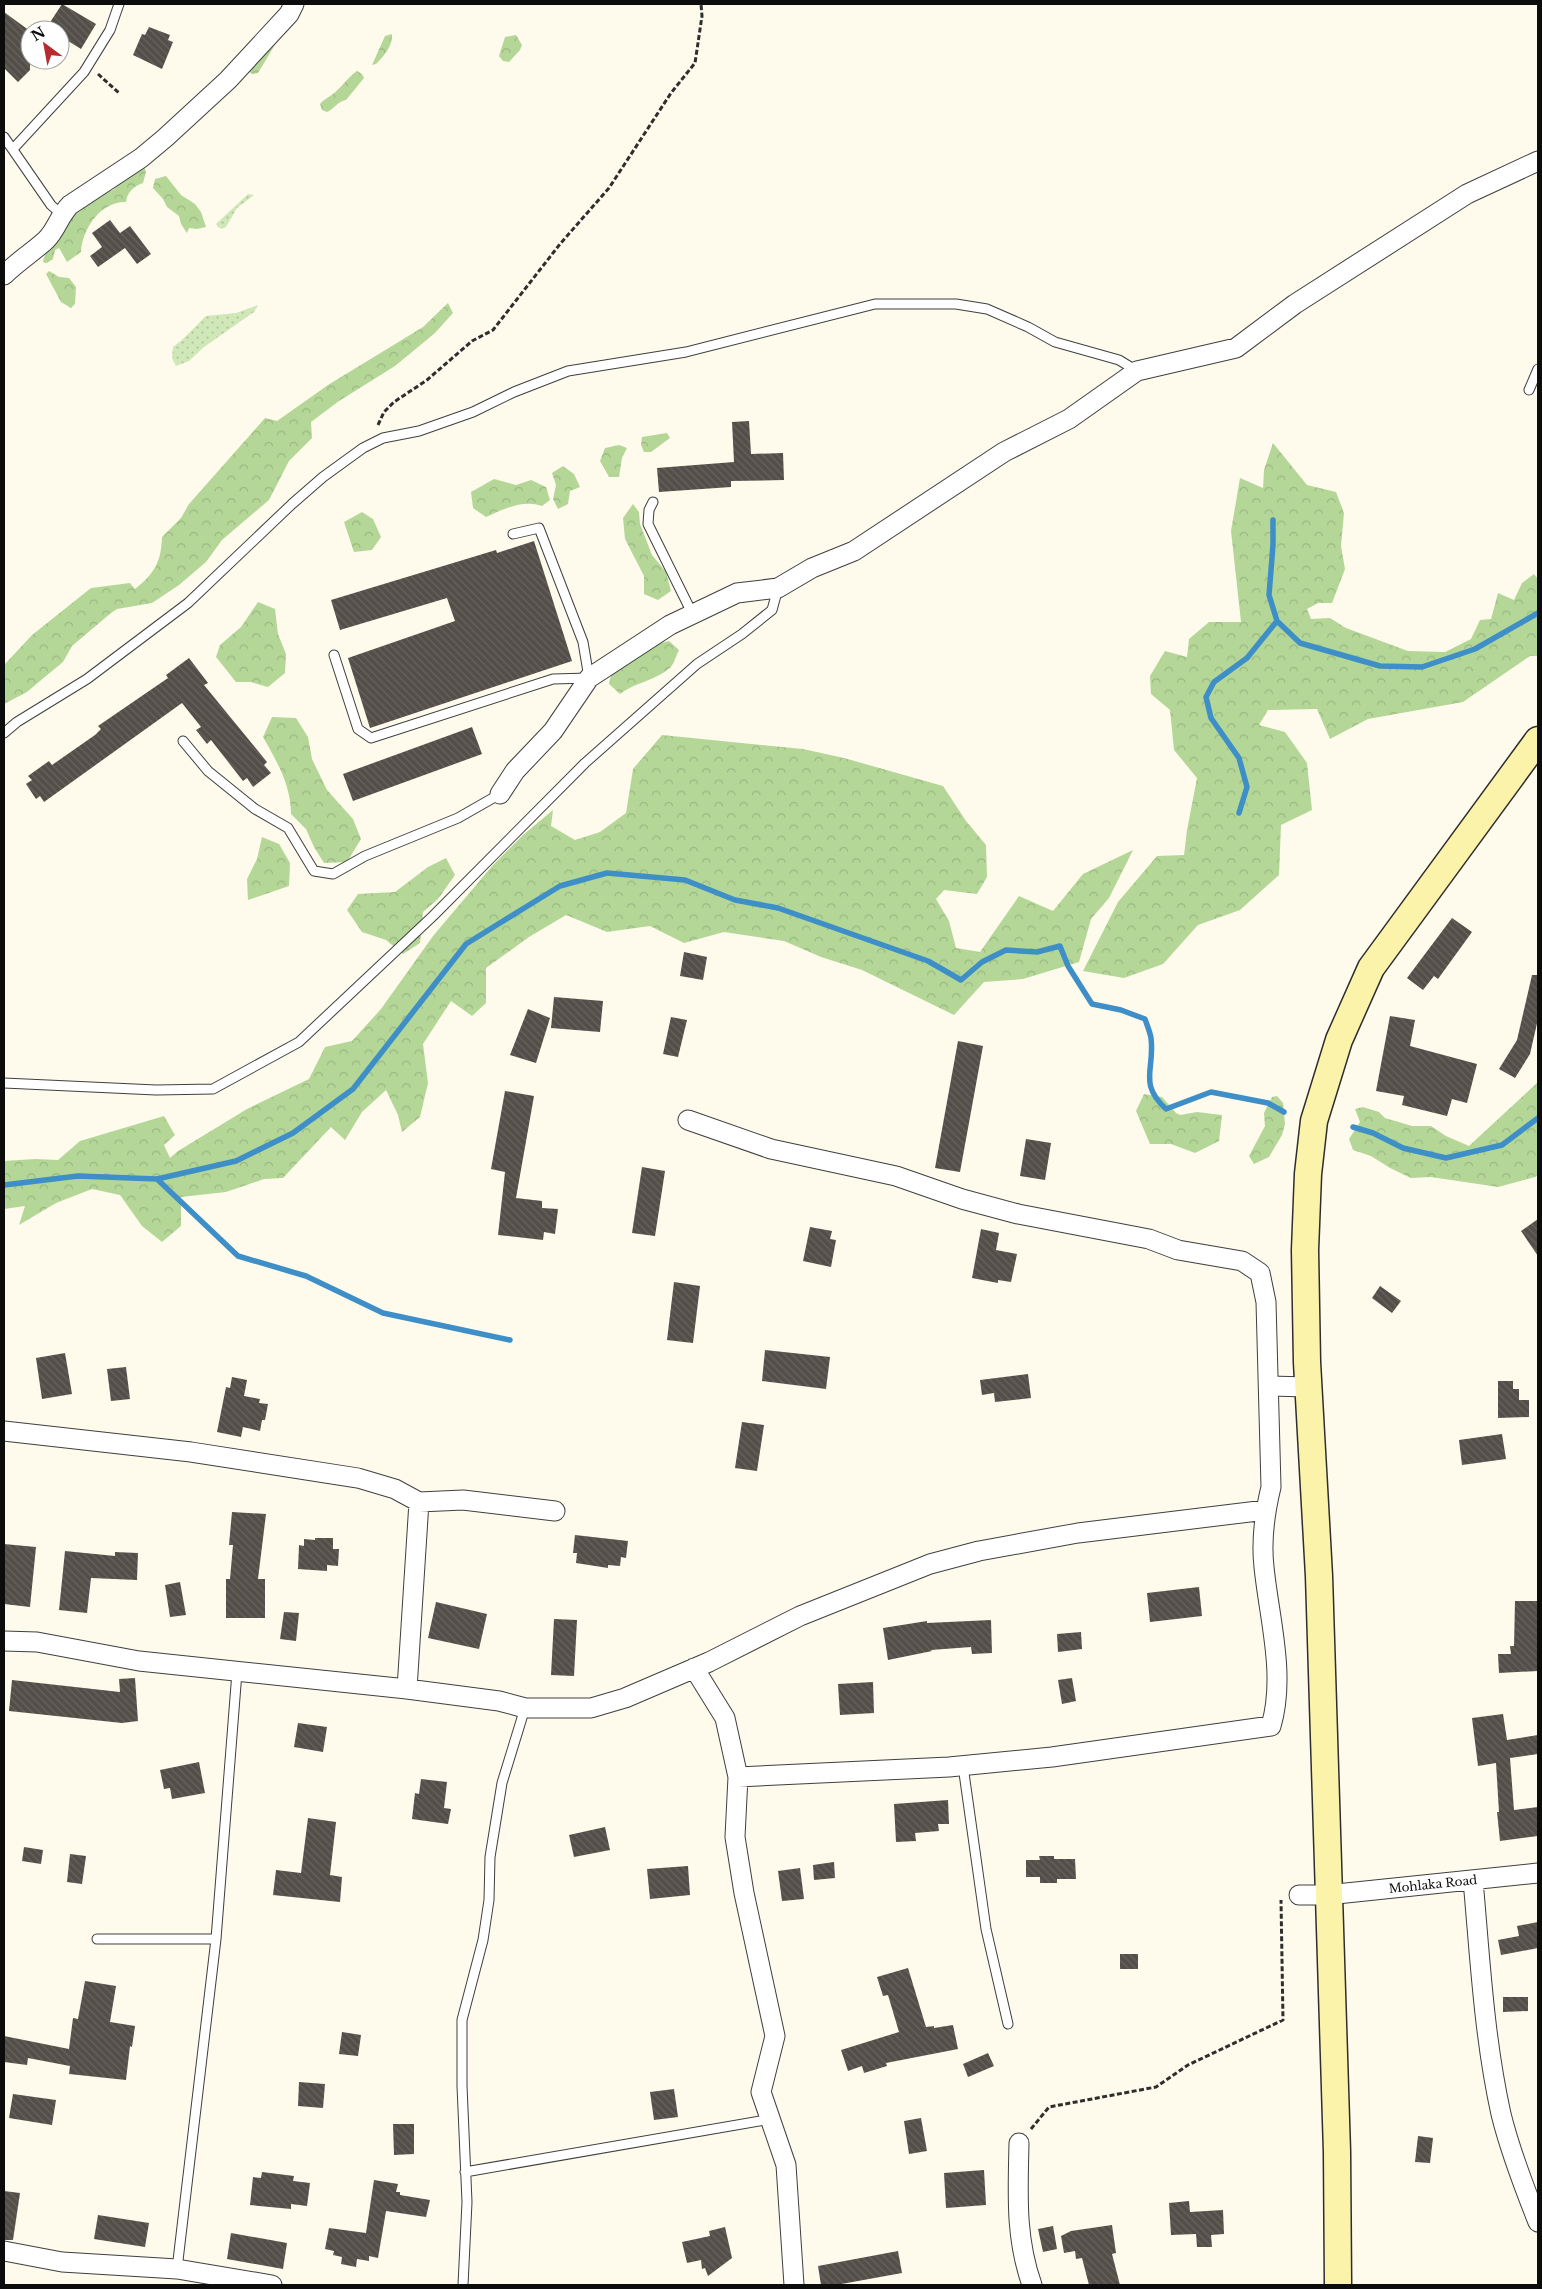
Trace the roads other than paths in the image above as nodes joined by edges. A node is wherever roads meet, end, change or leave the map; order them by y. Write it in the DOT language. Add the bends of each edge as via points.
graph roads {
  1 [pos="119,4"];
  2 [pos="294,4"];
  3 [pos="4,137"];
  4 [pos="13,150"];
  5 [pos="1538,162"];
  6 [pos="61,214"];
  7 [pos="4,275"];
  8 [pos="1538,369"];
  9 [pos="1137,371"];
  10 [pos="1528,390"];
  11 [pos="653,502"];
  12 [pos="513,534"];
  13 [pos="778,588"];
  14 [pos="694,616"];
  15 [pos="334,655"];
  16 [pos="589,678"];
  17 [pos="4,733"];
  18 [pos="183,740"];
  19 [pos="1538,740"];
  20 [pos="500,794"];
  21 [pos="4,1083"];
  22 [pos="688,1120"];
  23 [pos="1269,1386"];
  24 [pos="1308,1387"];
  25 [pos="4,1431"];
  26 [pos="419,1502"];
  27 [pos="1266,1510"];
  28 [pos="555,1512"];
  29 [pos="4,1641"];
  30 [pos="694,1668"];
  31 [pos="237,1672"];
  32 [pos="408,1689"];
  33 [pos="525,1708"];
  34 [pos="963,1766"];
  35 [pos="738,1776"];
  36 [pos="1538,1872"];
  37 [pos="1473,1880"];
  38 [pos="1299,1895"];
  39 [pos="1327,1895"];
  40 [pos="97,1939"];
  41 [pos="216,1939"];
  42 [pos="1008,2024"];
  43 [pos="770,2119"];
  44 [pos="1019,2143"];
  45 [pos="465,2172"];
  46 [pos="1538,2222"];
  47 [pos="4,2251"];
  48 [pos="178,2270"];
  49 [pos="272,2285"];
  50 [pos="463,2285"];
  51 [pos="794,2285"];
  52 [pos="1032,2285"];
  53 [pos="1338,2285"];
  1 -- 4 [label="lane" via="110,30 88,65"];
  2 -- 6 [label="street" via="289,14 228,80 165,138"];
  3 -- 4 [label="lane"];
  4 -- 6 [label="lane" via="51,205"];
  5 -- 9 [label="street" via="1467,194 1294,304 1236,348"];
  6 -- 7 [label="street" via="56,228 45,240"];
  8 -- 10 [label="lane"];
  9 -- 13 [label="street" via="1069,419 1004,452 854,551 812,568"];
  9 -- 17 [label="lane" via="1119,360 1054,342 987,309 956,304 875,304 686,352 568,371 473,412 419,431 383,438 363,448 323,476 188,603 87,679"];
  11 -- 14 [label="lane" via="648,524"];
  12 -- 16 [label="lane" via="539,528 582,642"];
  13 -- 14 [label="street" via="737,594"];
  13 -- 21 [label="lane" via="772,610 697,664 585,763 433,916 299,1042 213,1089 156,1090"];
  14 -- 16 [label="street" via="670,626"];
  15 -- 16 [label="lane" via="358,729 371,738 553,679"];
  16 -- 20 [label="street" via="553,731 515,771"];
  18 -- 20 [label="lane" via="208,771 255,809 288,828 314,871 333,874 365,856 458,818"];
  19 -- 24 [label="main road" via="1372,968 1338,1040 1314,1121 1308,1174 1305,1250"];
  22 -- 23 [label="street" via="771,1149 896,1176 962,1200 1149,1239 1178,1250 1242,1261 1260,1273 1266,1302"];
  23 -- 24 [label="street"];
  23 -- 27 [label="street" via="1272,1487"];
  24 -- 39 [label="main road" via="1318,1576"];
  25 -- 26 [label="street" via="191,1452 358,1478 395,1489"];
  26 -- 28 [label="street" via="463,1500"];
  26 -- 32 [label="street"];
  27 -- 30 [label="street" via="1078,1533 979,1551 930,1564 800,1616"];
  27 -- 34 [label="street" via="1263,1565 1276,1639 1276,1710 1272,1726 1052,1757"];
  29 -- 31 [label="street" via="36,1642 139,1661"];
  30 -- 33 [label="street" via="625,1698 591,1708"];
  30 -- 35 [label="street" via="725,1718"];
  31 -- 32 [label="street"];
  31 -- 41 [label="lane"];
  32 -- 33 [label="street" via="499,1701"];
  33 -- 45 [label="lane" via="502,1783 490,1857 489,1900 483,1940 462,2020"];
  34 -- 35 [label="street"];
  34 -- 42 [label="lane" via="986,1929"];
  35 -- 43 [label="street" via="735,1837 776,2036 761,2092"];
  36 -- 37 [label="street, Mohlaka Road"];
  37 -- 39 [label="street, Mohlaka Road"];
  37 -- 46 [label="street" via="1489,2046 1502,2115 1520,2178"];
  38 -- 39 [label="street, Mohlaka Road"];
  39 -- 53 [label="main road" via="1337,2152"];
  40 -- 41 [label="lane"];
  41 -- 48 [label="lane"];
  43 -- 45 [label="lane"];
  43 -- 51 [label="street" via="786,2165"];
  44 -- 52 [label="street" via="1017,2218 1024,2262"];
  45 -- 50 [label="lane" via="467,2212"];
  47 -- 48 [label="street" via="62,2262"];
  48 -- 49 [label="street"];
}
